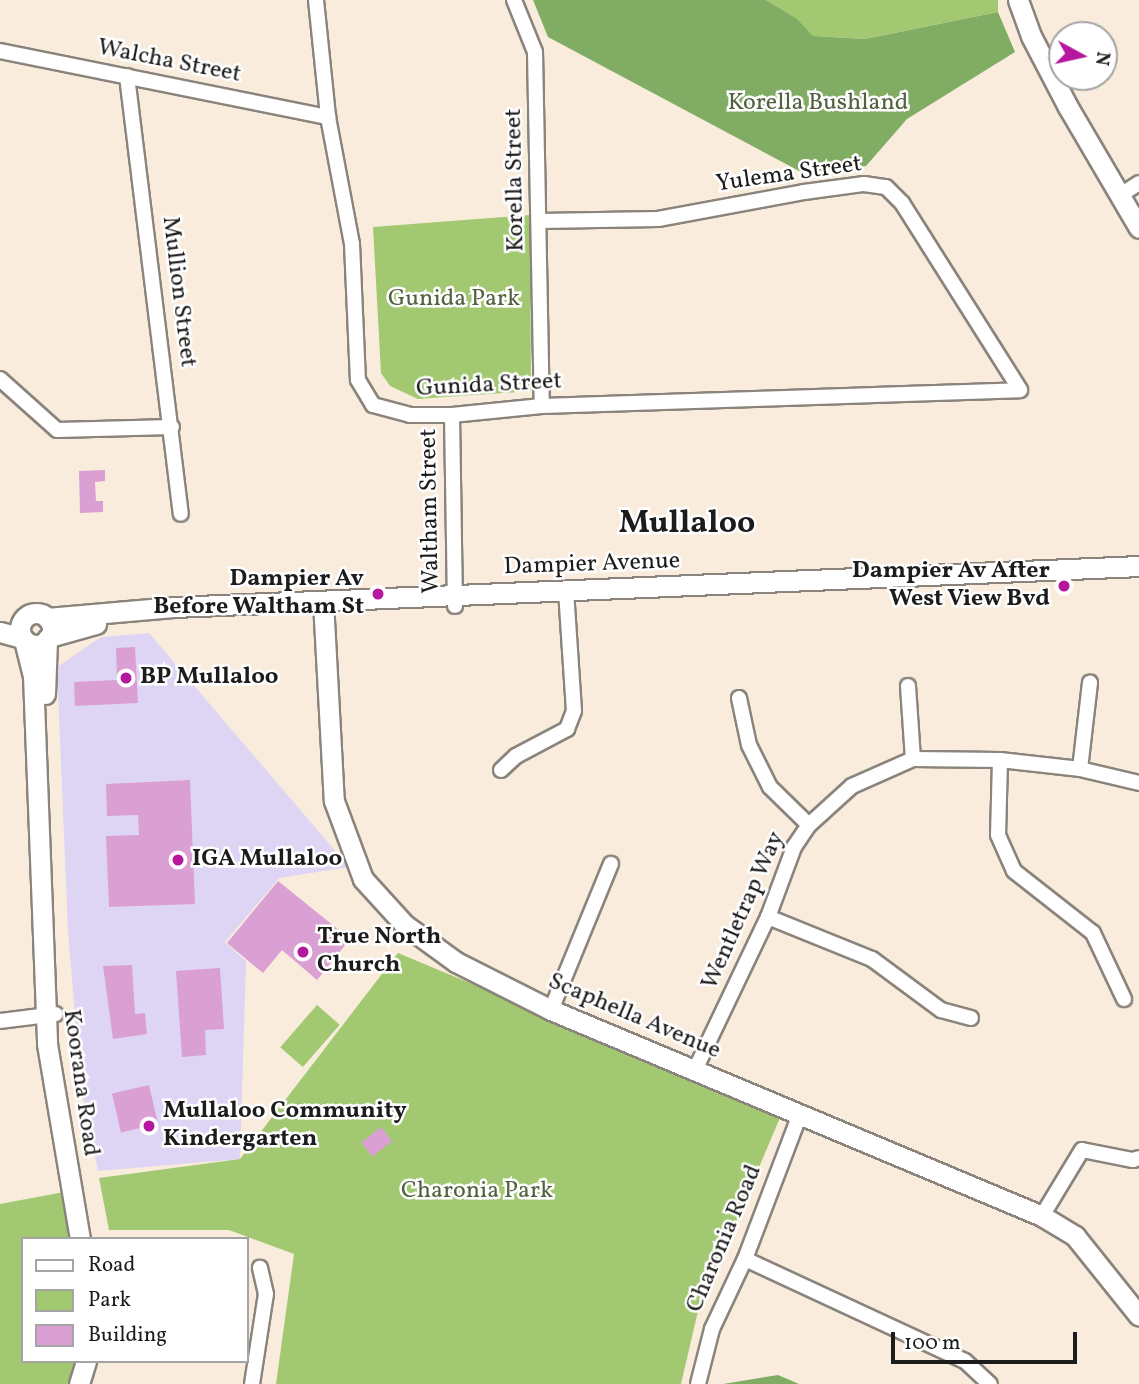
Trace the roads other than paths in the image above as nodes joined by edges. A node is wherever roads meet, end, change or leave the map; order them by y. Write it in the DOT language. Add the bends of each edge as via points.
graph roads {
  1 [pos="316,0"];
  2 [pos="514,0"];
  3 [pos="1018,0"];
  4 [pos="0,51"];
  5 [pos="127,76"];
  6 [pos="328,117"];
  7 [pos="1139,183"];
  8 [pos="1122,194"];
  9 [pos="540,221"];
  10 [pos="1139,228"];
  11 [pos="0,379"];
  12 [pos="1020,390"];
  13 [pos="542,405"];
  14 [pos="452,415"];
  15 [pos="172,427"];
  16 [pos="181,514"];
  17 [pos="1139,566"];
  18 [pos="1139,578"];
  19 [pos="567,596"];
  20 [pos="456,600"];
  21 [pos="324,606"];
  22 [pos="0,619"];
  23 [pos="0,632"];
  24 [pos="23,632"];
  25 [pos="48,632"];
  26 [pos="1090,683"];
  27 [pos="908,686"];
  28 [pos="739,698"];
  29 [pos="913,759"];
  30 [pos="1000,760"];
  31 [pos="1080,769"];
  32 [pos="500,770"];
  33 [pos="1139,783"];
  34 [pos="809,825"];
  35 [pos="611,864"];
  36 [pos="768,917"];
  37 [pos="1124,999"];
  38 [pos="551,1010"];
  39 [pos="50,1014"];
  40 [pos="971,1018"];
  41 [pos="0,1021"];
  42 [pos="695,1070"];
  43 [pos="800,1114"];
  44 [pos="1139,1158"];
  45 [pos="1042,1216"];
  46 [pos="80,1237"];
  47 [pos="92,1237"];
  48 [pos="745,1259"];
  49 [pos="260,1268"];
  50 [pos="1139,1316"];
  51 [pos="85,1363"];
  52 [pos="94,1363"];
  53 [pos="79,1384"];
  54 [pos="89,1384"];
  55 [pos="252,1384"];
  56 [pos="698,1384"];
  57 [pos="990,1384"];
  1 -- 6 [label="street, Gunida Street"];
  2 -- 9 [label="street, Korella Street" via="535,52"];
  3 -- 8 [label="street" via="1068,107"];
  4 -- 5 [label="street, Walcha Street"];
  5 -- 6 [label="street, Walcha Street"];
  5 -- 15 [label="street, Mullion Street"];
  6 -- 14 [label="street, Gunida Street" via="352,244 358,380 373,405 410,415"];
  7 -- 8 [label="street"];
  8 -- 10 [label="street"];
  9 -- 12 [label="street, Yulema Street" via="658,219 804,192 864,184 886,187 902,203"];
  9 -- 13 [label="street, Korella Street"];
  11 -- 15 [label="street" via="57,430"];
  12 -- 13 [label="street, Gunida Street"];
  13 -- 14 [label="street, Gunida Street"];
  14 -- 20 [label="street, Waltham Street"];
  15 -- 16 [label="street, Mullion Street"];
  17 -- 19 [label="street, Dampier Avenue"];
  18 -- 19 [label="street, Dampier Avenue"];
  19 -- 20 [label="street, Dampier Avenue"];
  19 -- 32 [label="street" via="574,711 567,729 516,755"];
  20 -- 21 [label="street, Dampier Avenue"];
  21 -- 25 [label="street, Dampier Avenue" via="100,623"];
  21 -- 38 [label="street, Scaphella Avenue" via="334,801 363,879 405,925 456,962"];
  22 -- 24 [label="street"];
  23 -- 24 [label="street"];
  24 -- 25 [label="street" via="39,645"];
  24 -- 25 [label="street" via="35,612"];
  24 -- 39 [label="street, Koorana Road" via="33,677"];
  25 -- 39 [label="street, Koorana Road"];
  26 -- 31 [label="street"];
  27 -- 29 [label="street"];
  28 -- 34 [label="street" via="749,745 770,787"];
  29 -- 30 [label="street, Wentletrap Way"];
  29 -- 34 [label="street, Wentletrap Way" via="852,786"];
  30 -- 31 [label="street, Wentletrap Way"];
  30 -- 37 [label="street" via="998,835 1014,871 1093,933"];
  31 -- 33 [label="street, Wentletrap Way"];
  34 -- 36 [label="street, Wentletrap Way" via="794,848"];
  35 -- 38 [label="street"];
  36 -- 40 [label="street" via="872,959 941,1010"];
  36 -- 42 [label="street, Wentletrap Way"];
  38 -- 42 [label="street, Scaphella Avenue"];
  39 -- 41 [label="street"];
  39 -- 46 [label="street, Koorana Road" via="52,1088"];
  39 -- 47 [label="street, Koorana Road"];
  42 -- 43 [label="street, Scaphella Avenue"];
  43 -- 45 [label="street, Scaphella Avenue"];
  43 -- 48 [label="street, Charonia Road"];
  44 -- 45 [label="street" via="1082,1150"];
  45 -- 50 [label="street, Scaphella Avenue" via="1075,1236"];
  48 -- 56 [label="street, Charonia Road" via="712,1329"];
  48 -- 57 [label="street" via="965,1361"];
  49 -- 55 [label="street" via="266,1294"];
  51 -- 53 [label="street"];
  52 -- 54 [label="street"];
}
